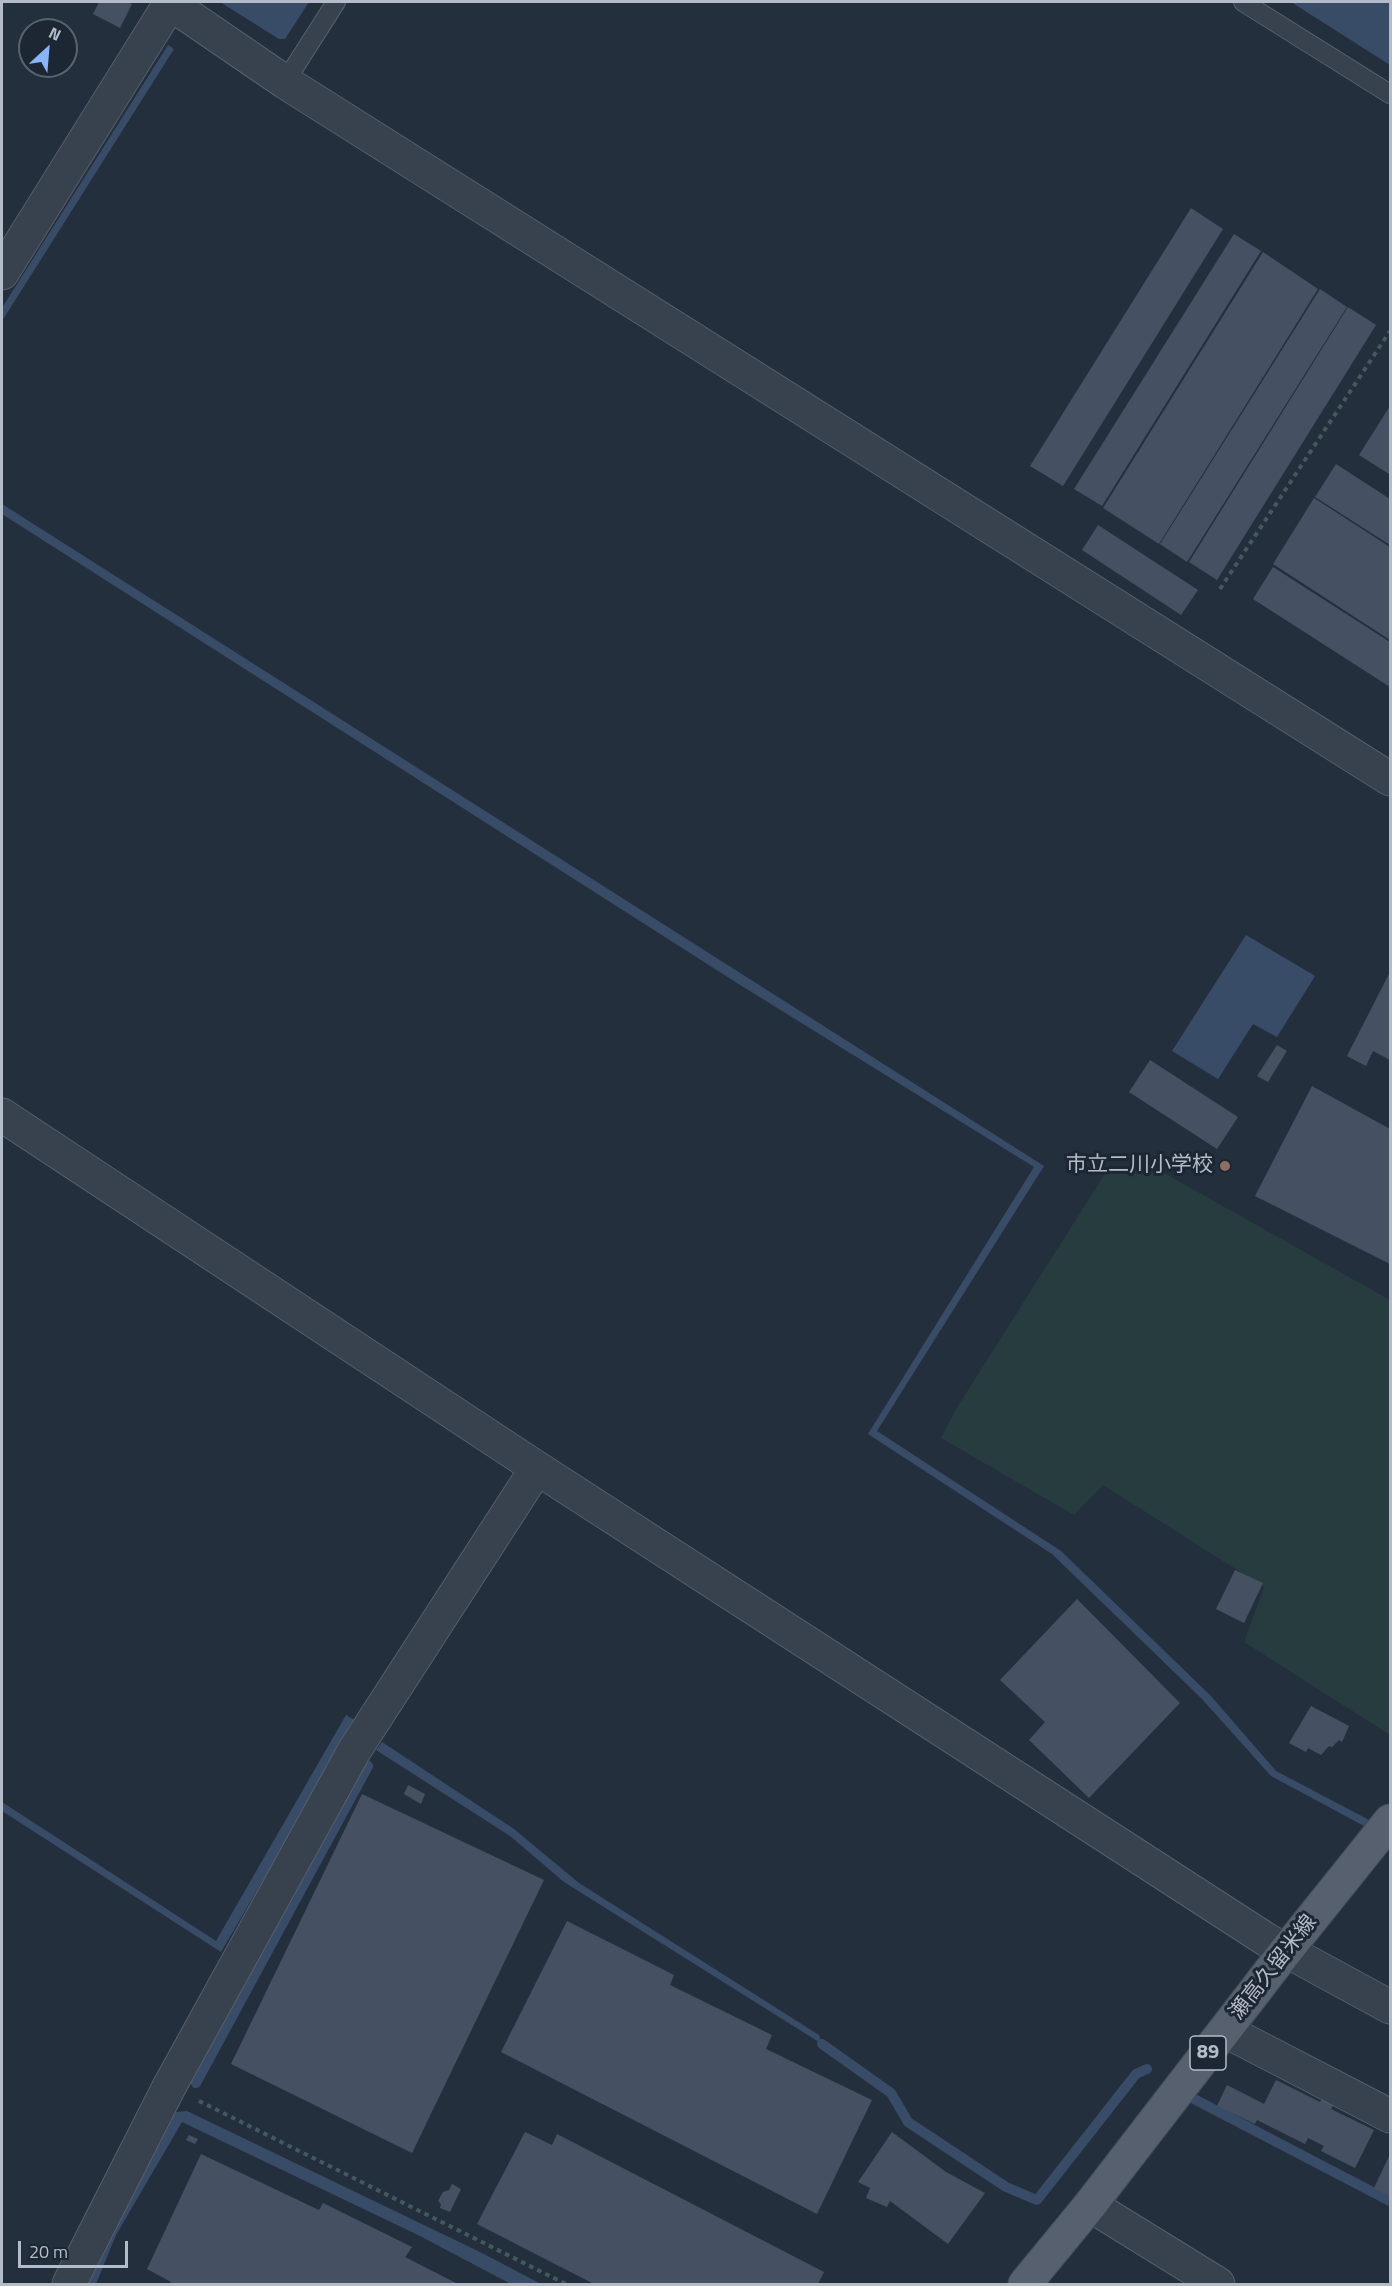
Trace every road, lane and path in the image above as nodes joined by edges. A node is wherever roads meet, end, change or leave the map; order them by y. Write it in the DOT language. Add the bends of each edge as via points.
graph roads {
  1 [pos="170,2"];
  2 [pos="336,2"];
  3 [pos="1243,2"];
  4 [pos="285,82"];
  5 [pos="1390,94"];
  6 [pos="2,273"];
  7 [pos="1390,331"];
  8 [pos="1220,589"];
  9 [pos="1390,779"];
  10 [pos="2,1115"];
  11 [pos="537,1468"];
  12 [pos="1390,1821"];
  13 [pos="1286,1952"];
  14 [pos="1390,2007"];
  15 [pos="1226,2031"];
  16 [pos="170,2086"];
  17 [pos="1390,2116"];
  18 [pos="1090,2205"];
  19 [pos="69,2284"];
  20 [pos="566,2284"];
  21 [pos="1025,2284"];
  22 [pos="1218,2284"];
  1 -- 4 [label="street"];
  1 -- 6 [label="street"];
  2 -- 4 [label="lane"];
  3 -- 5 [label="lane"];
  4 -- 9 [label="street"];
  7 -- 8 [label="path"];
  10 -- 11 [label="street"];
  11 -- 13 [label="street"];
  11 -- 16 [label="street" via="354,1751"];
  12 -- 13 [label="main road, 瀬高久留米線 / 89"];
  13 -- 14 [label="street"];
  13 -- 15 [label="main road, 瀬高久留米線 / 89"];
  15 -- 17 [label="street"];
  15 -- 18 [label="main road, 瀬高久留米線 / 89"];
  16 -- 19 [label="street"];
  16 -- 20 [label="path"];
  18 -- 21 [label="main road, 瀬高久留米線 / 89"];
  18 -- 22 [label="street"];
}
